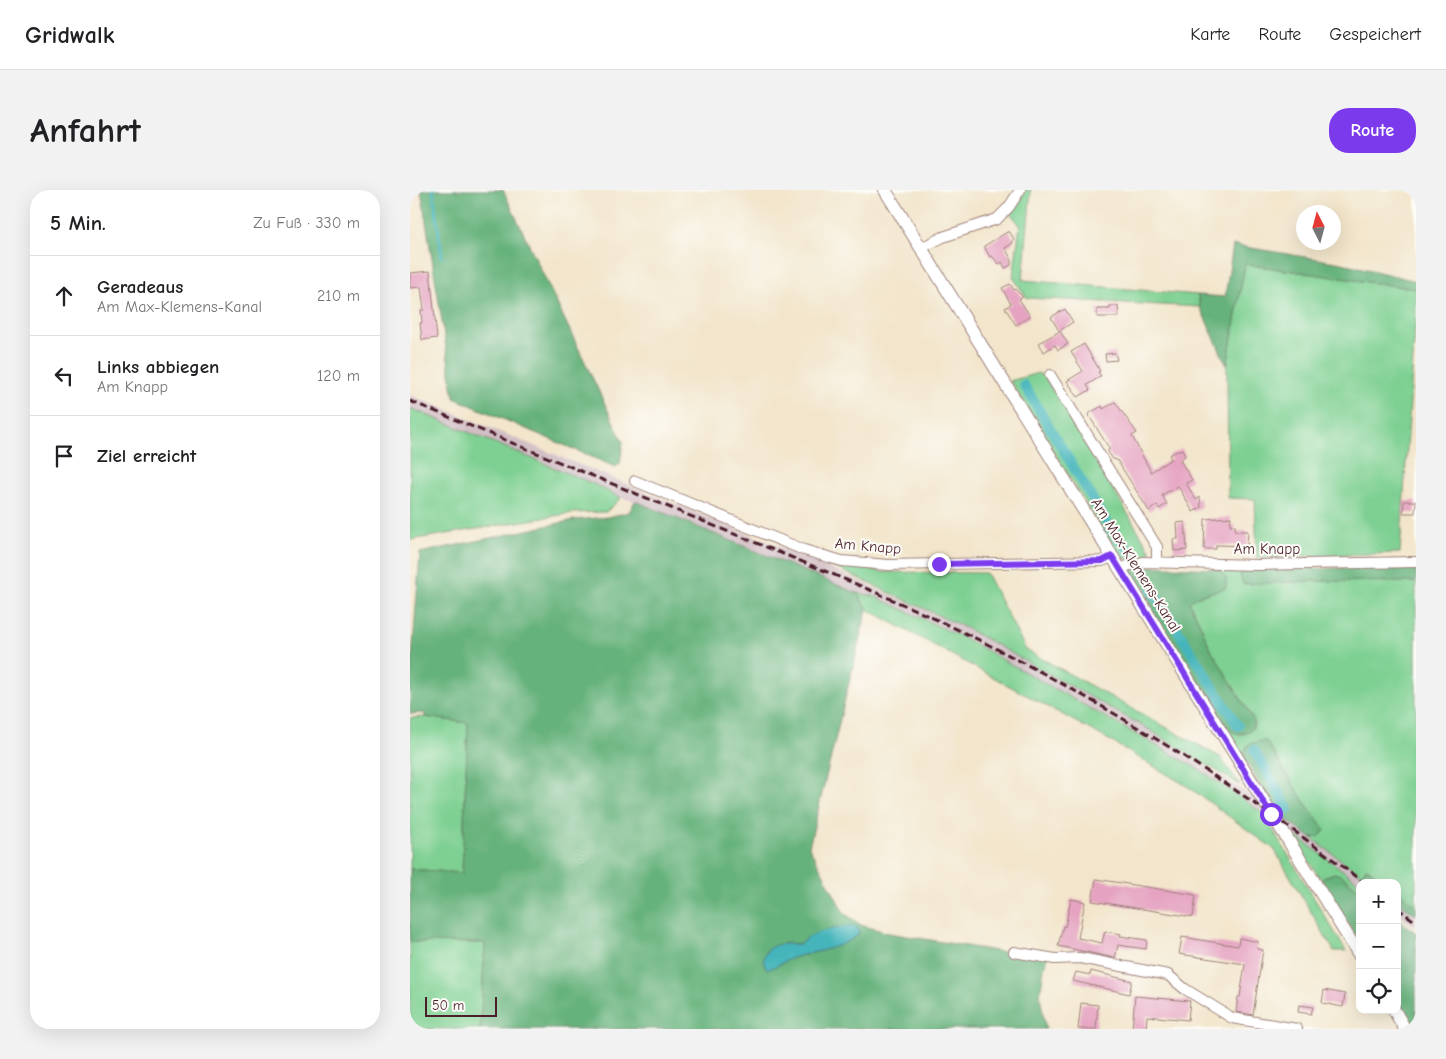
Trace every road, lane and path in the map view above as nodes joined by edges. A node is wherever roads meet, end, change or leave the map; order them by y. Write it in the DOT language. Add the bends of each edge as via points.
graph roads {
  1 [pos="885,190"];
  2 [pos="1020,190"];
  3 [pos="921,248"];
  4 [pos="1050,375"];
  5 [pos="634,481"];
  6 [pos="1112,556"];
  7 [pos="1158,562"];
  8 [pos="1416,562"];
  9 [pos="1120,570"];
  10 [pos="1356,950"];
  11 [pos="1014,952"];
  12 [pos="1397,1014"];
  13 [pos="1296,1029"];
  14 [pos="1406,1029"];
  1 -- 3 [label="main road, Am Max-Klemens-Kanal"];
  2 -- 3 [label="street" via="997,219"];
  3 -- 6 [label="main road, Am Max-Klemens-Kanal"];
  4 -- 7 [label="street, Am Max-Klemens-Kanal" via="1157,547"];
  5 -- 6 [label="street, Am Knapp" via="804,550 842,561 888,565 948,564 1102,561"];
  6 -- 9 [label="main road, Am Max-Klemens-Kanal"];
  7 -- 8 [label="street, Am Knapp" via="1243,565"];
  7 -- 9 [label="street, Am Knapp" via="1143,562"];
  9 -- 10 [label="main road, Am Max-Klemens-Kanal"];
  11 -- 13 [label="street" via="1055,959 1080,958 1168,975 1232,1018"];
  12 -- 14 [label="main road"];
}
